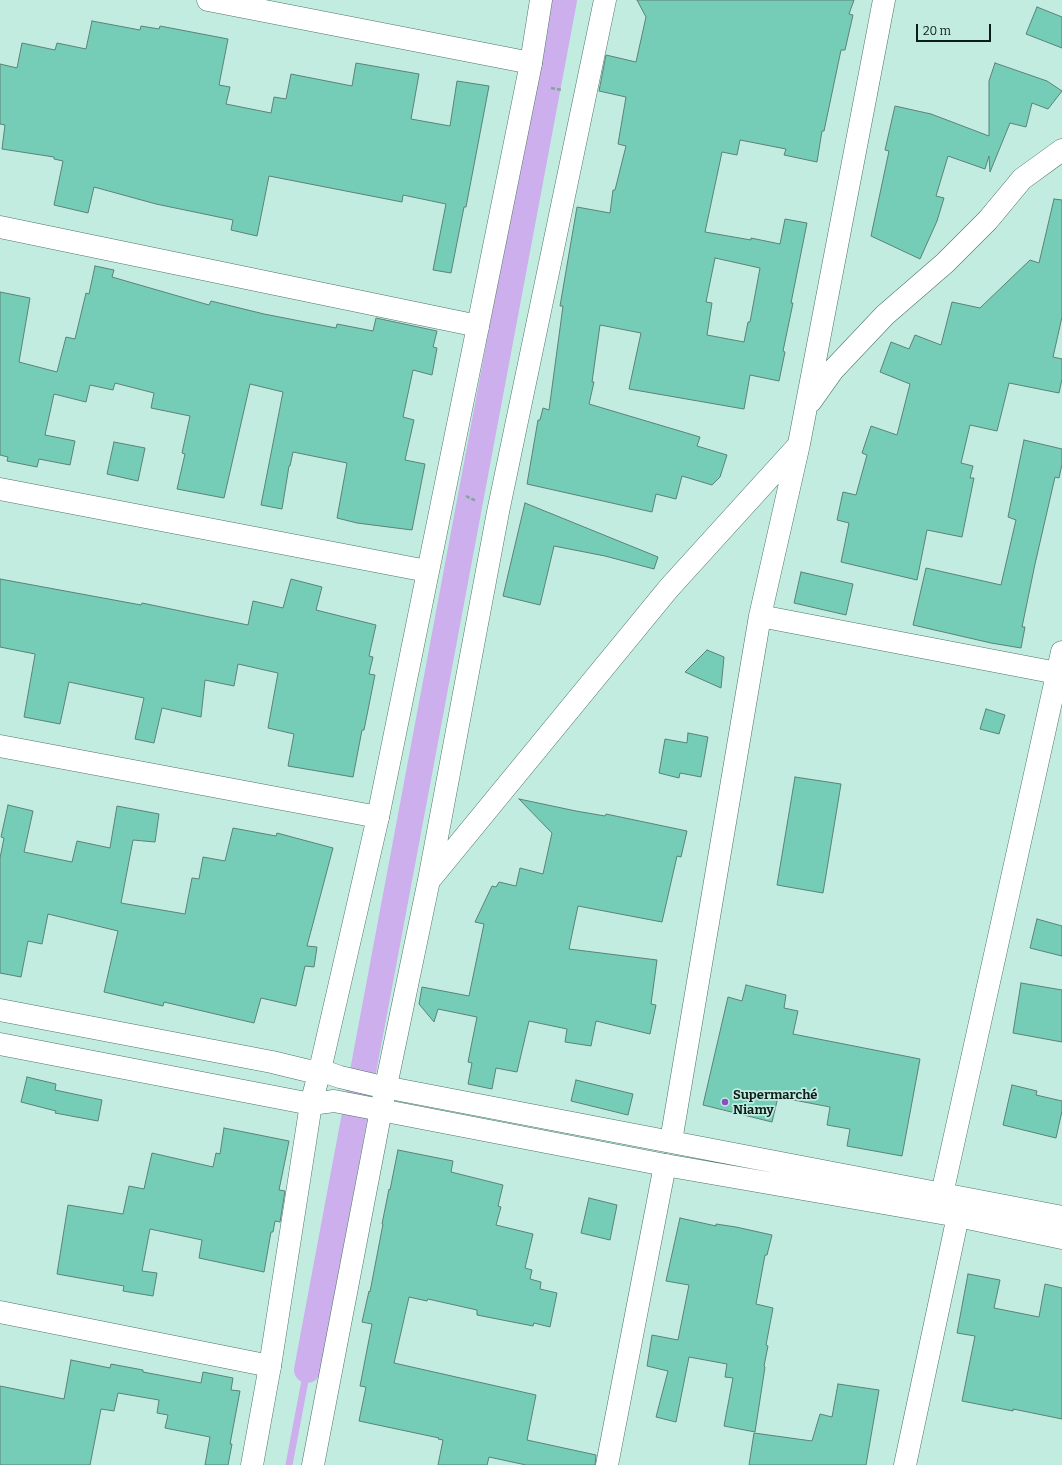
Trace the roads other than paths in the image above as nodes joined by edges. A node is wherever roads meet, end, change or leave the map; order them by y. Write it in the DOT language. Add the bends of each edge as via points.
graph roads {
  1 [pos="208,0"];
  2 [pos="541,0"];
  3 [pos="604,0"];
  4 [pos="884,0"];
  5 [pos="531,63"];
  6 [pos="1062,150"];
  7 [pos="0,227"];
  8 [pos="478,326"];
  9 [pos="806,406"];
  10 [pos="799,444"];
  11 [pos="0,489"];
  12 [pos="427,571"];
  13 [pos="760,616"];
  14 [pos="1061,666"];
  15 [pos="0,746"];
  16 [pos="378,817"];
  17 [pos="430,880"];
  18 [pos="0,1010"];
  19 [pos="0,1044"];
  20 [pos="330,1074"];
  21 [pos="380,1086"];
  22 [pos="311,1104"];
  23 [pos="375,1109"];
  24 [pos="671,1141"];
  25 [pos="665,1165"];
  26 [pos="942,1194"];
  27 [pos="958,1216"];
  28 [pos="1062,1217"];
  29 [pos="1062,1238"];
  30 [pos="0,1312"];
  31 [pos="270,1366"];
  32 [pos="252,1465"];
  33 [pos="313,1465"];
  34 [pos="607,1465"];
  35 [pos="904,1465"];
  1 -- 5 [label="street"];
  2 -- 5 [label="street"];
  3 -- 17 [label="street" via="498,512"];
  4 -- 9 [label="street"];
  5 -- 8 [label="street"];
  6 -- 9 [label="street" via="1022,179 988,220 945,263 885,315 833,370"];
  7 -- 8 [label="street"];
  8 -- 12 [label="street"];
  9 -- 10 [label="street"];
  10 -- 13 [label="street"];
  10 -- 17 [label="street" via="669,588"];
  11 -- 12 [label="street"];
  12 -- 16 [label="street"];
  13 -- 14 [label="street"];
  13 -- 24 [label="street"];
  14 -- 26 [label="street"];
  15 -- 16 [label="street"];
  16 -- 20 [label="street"];
  17 -- 21 [label="street"];
  18 -- 20 [label="street"];
  19 -- 22 [label="street"];
  20 -- 21 [label="street"];
  20 -- 22 [label="street"];
  21 -- 23 [label="street"];
  21 -- 24 [label="street"];
  22 -- 23 [label="street" via="334,1101"];
  22 -- 31 [label="street"];
  23 -- 25 [label="street"];
  23 -- 33 [label="street"];
  24 -- 26 [label="street"];
  25 -- 27 [label="street"];
  25 -- 34 [label="street"];
  26 -- 28 [label="street"];
  27 -- 29 [label="street"];
  27 -- 35 [label="street"];
  30 -- 31 [label="street"];
  31 -- 32 [label="street"];
}
